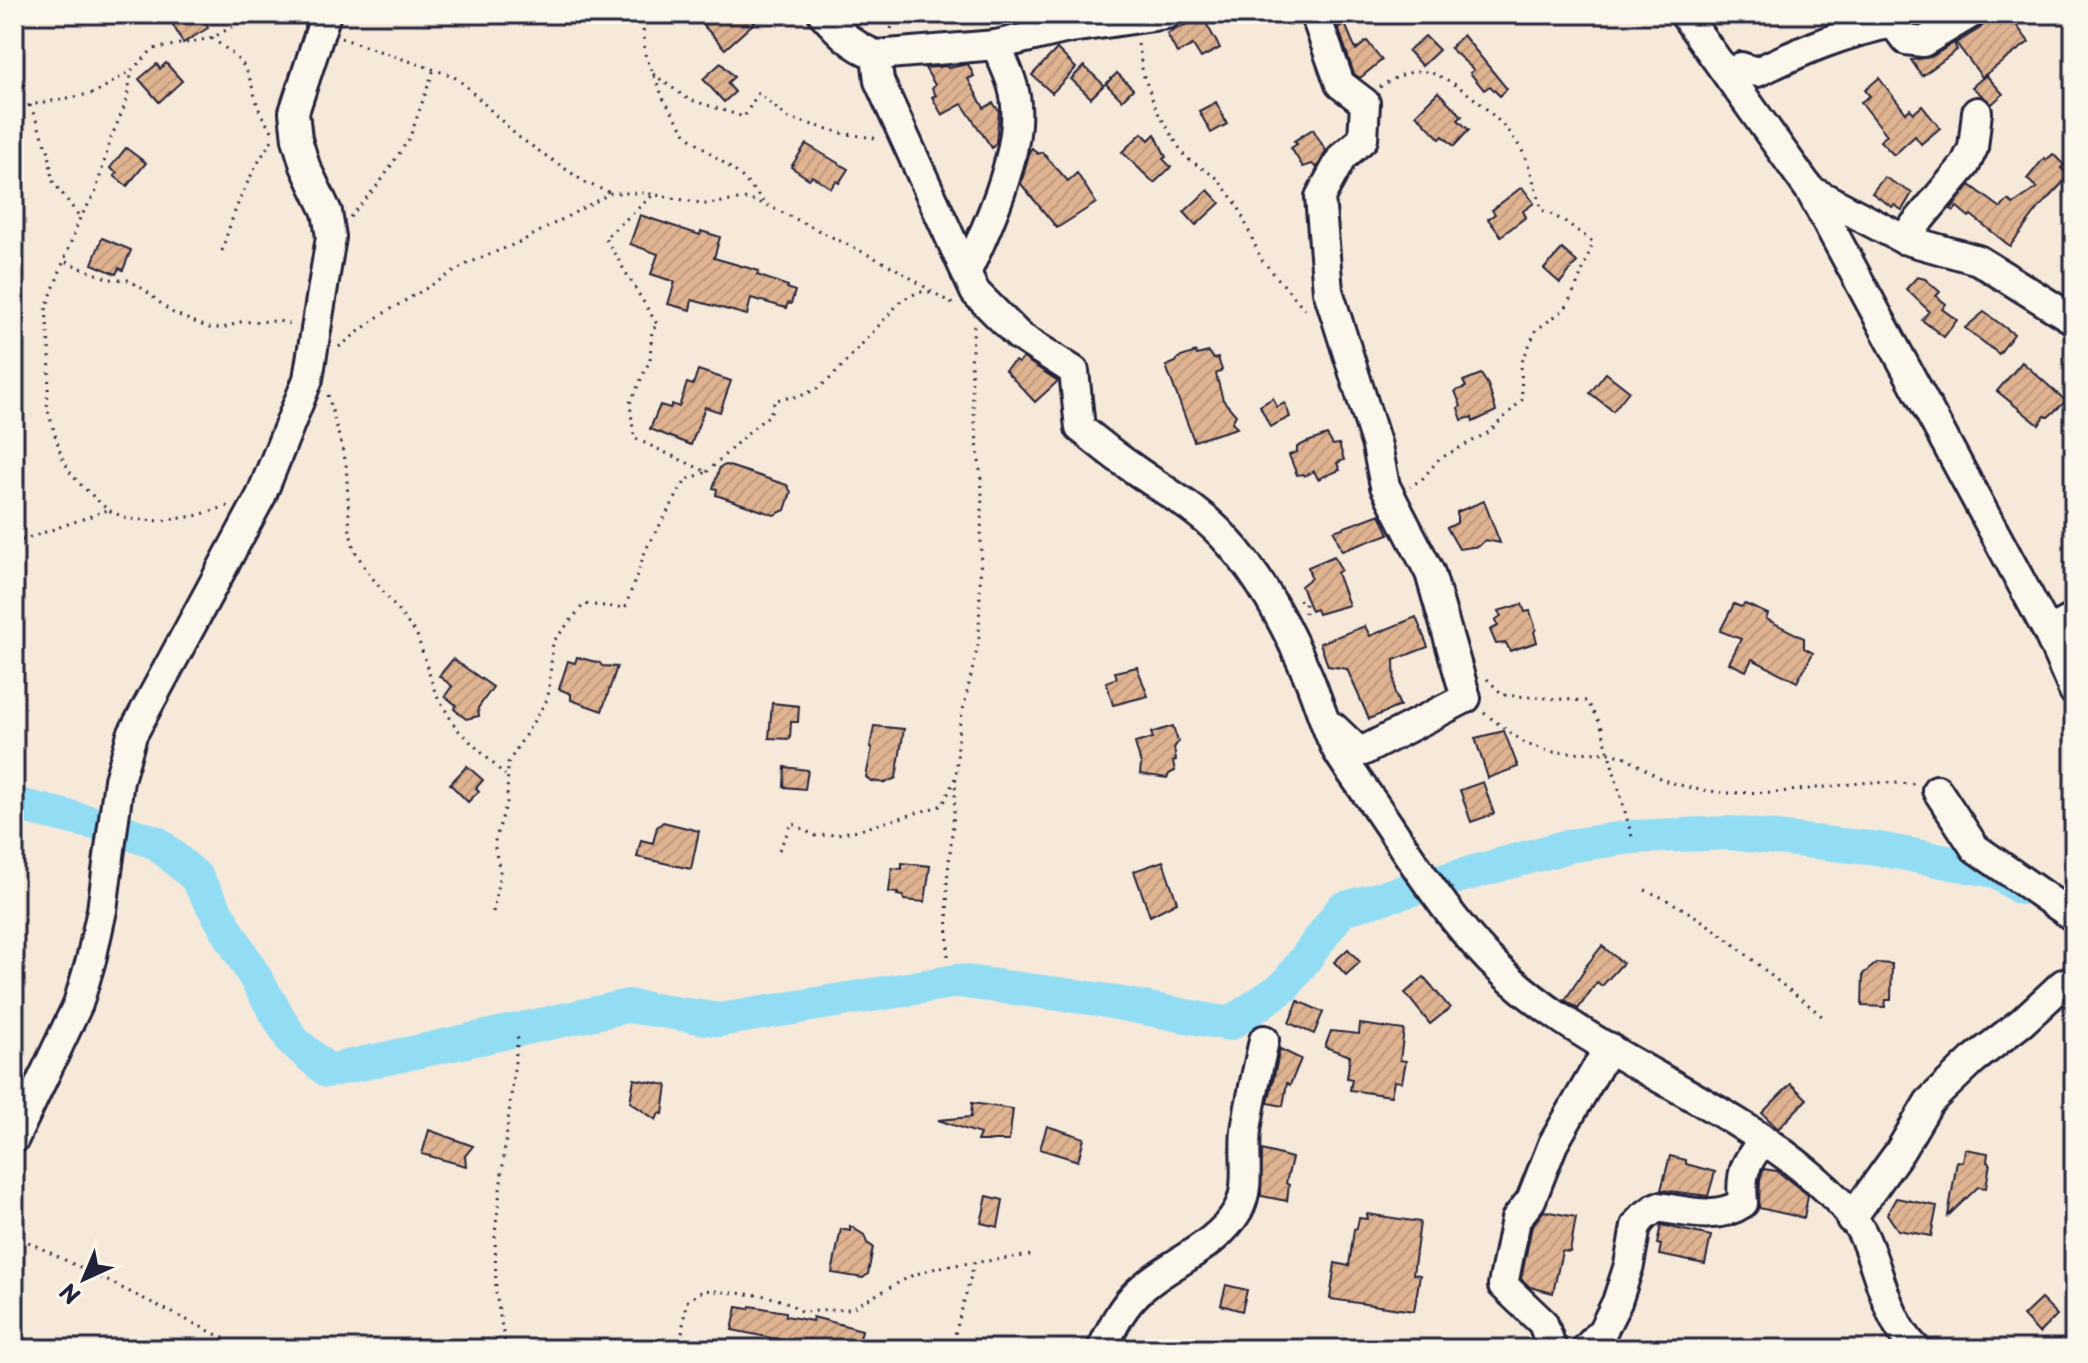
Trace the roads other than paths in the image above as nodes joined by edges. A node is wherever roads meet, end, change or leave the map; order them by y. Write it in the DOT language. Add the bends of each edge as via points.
graph roads {
  1 [pos="823,14"];
  2 [pos="1167,14"];
  3 [pos="1315,14"];
  4 [pos="1684,14"];
  5 [pos="1970,14"];
  6 [pos="323,24"];
  7 [pos="996,45"];
  8 [pos="876,55"];
  9 [pos="1741,67"];
  10 [pos="1977,112"];
  11 [pos="1810,190"];
  12 [pos="1903,239"];
  13 [pos="968,292"];
  14 [pos="2074,320"];
  15 [pos="2074,618"];
  16 [pos="2048,632"];
  17 [pos="2074,691"];
  18 [pos="1320,715"];
  19 [pos="1937,790"];
  20 [pos="2074,917"];
  21 [pos="2074,980"];
  22 [pos="1264,1040"];
  23 [pos="1609,1047"];
  24 [pos="14,1139"];
  25 [pos="1763,1140"];
  26 [pos="1851,1219"];
  27 [pos="1102,1349"];
  28 [pos="1552,1349"];
  29 [pos="1586,1349"];
  30 [pos="1916,1349"];
  1 -- 8 [label="street" via="848,40"];
  2 -- 7 [label="street"];
  3 -- 18 [label="street" via="1340,84 1365,103 1363,139 1342,157 1320,197 1328,291 1385,486 1430,573 1466,698 1363,751"];
  4 -- 11 [label="street"];
  5 -- 9 [label="street" via="1923,42 1906,40 1893,23 1840,35 1757,72"];
  6 -- 24 [label="street" via="294,112 297,139 327,212 331,237 308,379 261,496 132,735 119,780 102,910 78,1004"];
  7 -- 8 [label="street"];
  7 -- 13 [label="street" via="1011,81 1016,128"];
  8 -- 13 [label="street" via="879,81"];
  10 -- 12 [label="street" via="1973,148 1965,165"];
  11 -- 12 [label="street"];
  11 -- 16 [label="street"];
  12 -- 14 [label="street" via="1978,260"];
  13 -- 18 [label="street" via="1019,336 1074,371 1080,428 1223,536 1286,629"];
  15 -- 16 [label="street"];
  16 -- 17 [label="street"];
  18 -- 23 [label="street" via="1338,752 1473,942 1543,1007"];
  19 -- 20 [label="street" via="1975,848"];
  21 -- 26 [label="street" via="2063,984 1929,1102"];
  22 -- 27 [label="street" via="1246,1133 1244,1196 1237,1212 1197,1251 1134,1296"];
  23 -- 25 [label="street"];
  23 -- 28 [label="street" via="1553,1144 1531,1200 1516,1219 1503,1285 1543,1323"];
  25 -- 26 [label="street" via="1806,1172"];
  25 -- 29 [label="street" via="1744,1166 1743,1203 1729,1212 1657,1207 1643,1217 1636,1226 1617,1302"];
  26 -- 30 [label="street" via="1864,1236 1904,1337"];
}
